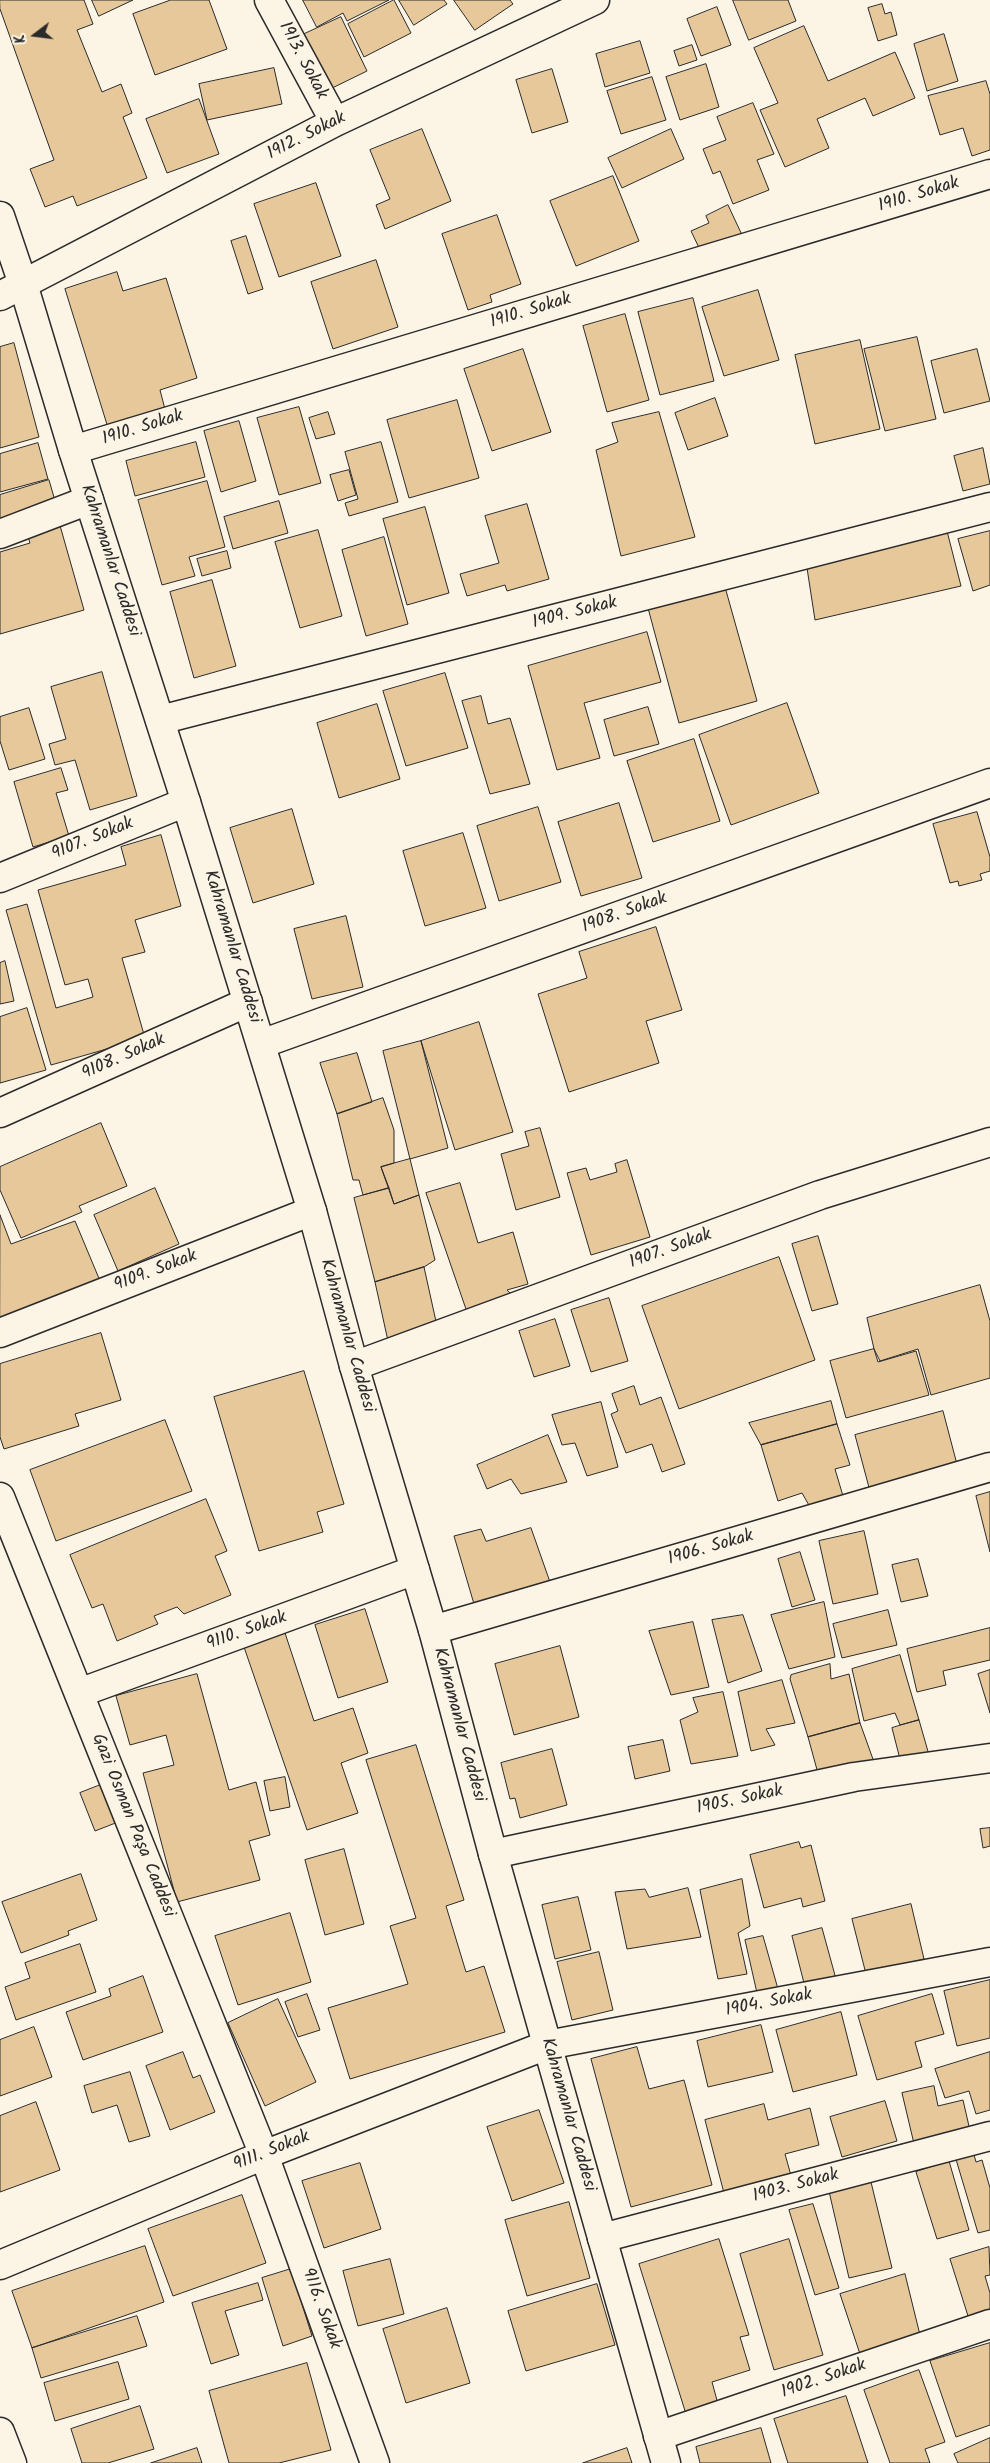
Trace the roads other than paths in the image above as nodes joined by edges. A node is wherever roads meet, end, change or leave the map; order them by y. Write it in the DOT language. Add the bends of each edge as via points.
graph roads {
  1 [pos="270,0"];
  2 [pos="595,0"];
  3 [pos="567,6"];
  4 [pos="335,122"];
  5 [pos="990,174"];
  6 [pos="0,216"];
  7 [pos="12,290"];
  8 [pos="73,450"];
  9 [pos="89,500"];
  10 [pos="990,507"];
  11 [pos="0,534"];
  12 [pos="160,720"];
  13 [pos="990,783"];
  14 [pos="186,802"];
  15 [pos="0,878"];
  16 [pos="248,1002"];
  17 [pos="261,1044"];
  18 [pos="0,1113"];
  19 [pos="990,1142"];
  20 [pos="312,1211"];
  21 [pos="0,1333"];
  22 [pos="354,1366"];
  23 [pos="990,1467"];
  24 [pos="0,1497"];
  25 [pos="415,1570"];
  26 [pos="433,1630"];
  27 [pos="79,1693"];
  28 [pos="990,1758"];
  29 [pos="493,1854"];
  30 [pos="990,1962"];
  31 [pos="547,2045"];
  32 [pos="990,2136"];
  33 [pos="264,2155"];
  34 [pos="602,2238"];
  35 [pos="0,2265"];
  36 [pos="990,2324"];
  37 [pos="0,2432"];
  38 [pos="658,2436"];
  39 [pos="12,2463"];
  40 [pos="376,2463"];
  41 [pos="666,2463"];
  1 -- 4 [label="street, 1913. Sokak"];
  2 -- 3 [label="street, 1912. Sokak"];
  3 -- 4 [label="street, 1912. Sokak"];
  4 -- 7 [label="street, 1912. Sokak"];
  5 -- 8 [label="street, 1910. Sokak"];
  6 -- 7 [label="street, Kahramanlar Caddesi"];
  7 -- 8 [label="street, Kahramanlar Caddesi"];
  8 -- 9 [label="street, Kahramanlar Caddesi"];
  9 -- 11 [label="street"];
  9 -- 12 [label="street, Kahramanlar Caddesi"];
  10 -- 12 [label="street, 1909. Sokak"];
  12 -- 14 [label="street, Kahramanlar Caddesi"];
  13 -- 17 [label="street, 1908. Sokak"];
  14 -- 15 [label="street, 9107. Sokak"];
  14 -- 16 [label="street, Kahramanlar Caddesi"];
  16 -- 17 [label="street, Kahramanlar Caddesi"];
  16 -- 18 [label="street, 9108. Sokak"];
  17 -- 20 [label="street, Kahramanlar Caddesi"];
  19 -- 22 [label="street, 1907. Sokak" via="820,1195"];
  20 -- 21 [label="street, 9109. Sokak"];
  20 -- 22 [label="street, Kahramanlar Caddesi"];
  22 -- 25 [label="street, Kahramanlar Caddesi"];
  23 -- 26 [label="street, 1906. Sokak"];
  24 -- 27 [label="street, Gazi Osman Paşa Caddesi"];
  25 -- 26 [label="street, Kahramanlar Caddesi"];
  25 -- 27 [label="street, 9110. Sokak"];
  26 -- 29 [label="street, Kahramanlar Caddesi"];
  27 -- 33 [label="street, Gazi Osman Paşa Caddesi"];
  28 -- 29 [label="street, 1905. Sokak" via="854,1777"];
  29 -- 31 [label="street, Kahramanlar Caddesi"];
  30 -- 31 [label="street, 1904. Sokak"];
  31 -- 33 [label="street, 9111. Sokak"];
  31 -- 34 [label="street, Kahramanlar Caddesi"];
  32 -- 34 [label="street, 1903. Sokak"];
  33 -- 35 [label="street, 9111. Sokak"];
  33 -- 40 [label="street, 9116. Sokak"];
  34 -- 38 [label="street, Kahramanlar Caddesi"];
  36 -- 38 [label="street, 1902. Sokak"];
  37 -- 39 [label="street"];
  38 -- 41 [label="street, Kahramanlar Caddesi"];
}
